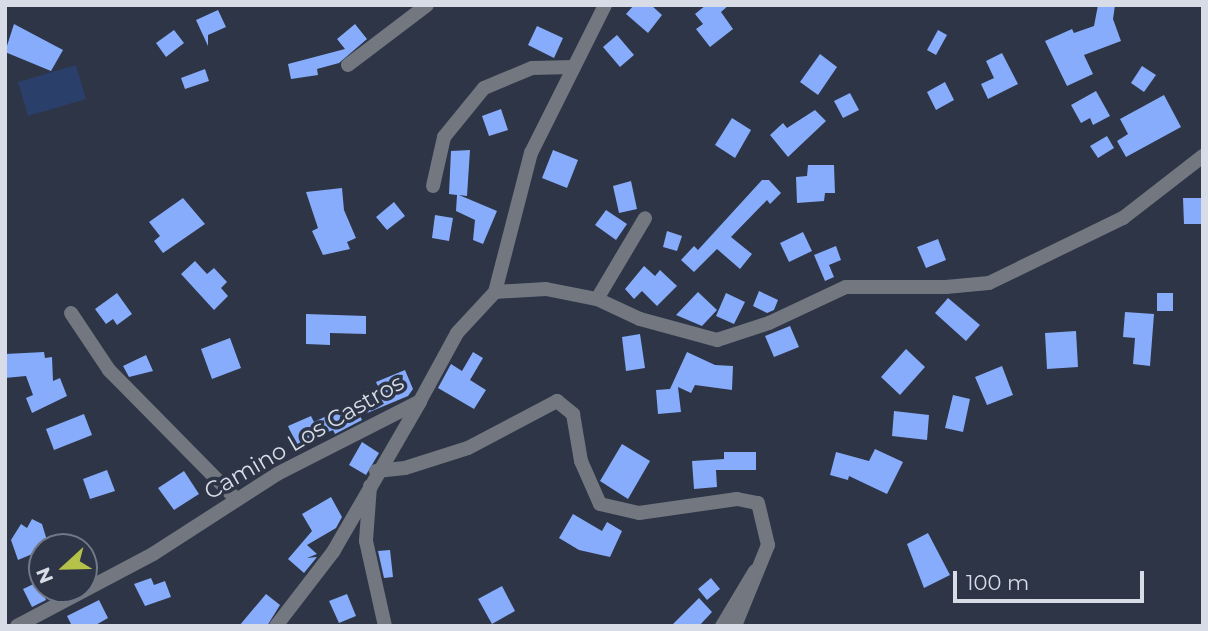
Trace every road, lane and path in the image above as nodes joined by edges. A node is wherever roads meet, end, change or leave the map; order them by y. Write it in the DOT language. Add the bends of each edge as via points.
graph roads {
  1 [pos="427,5"];
  2 [pos="605,5"];
  3 [pos="348,65"];
  4 [pos="574,68"];
  5 [pos="1203,156"];
  6 [pos="433,186"];
  7 [pos="645,218"];
  8 [pos="495,292"];
  9 [pos="597,299"];
  10 [pos="71,313"];
  11 [pos="421,401"];
  12 [pos="373,475"];
  13 [pos="236,500"];
  14 [pos="762,561"];
  15 [pos="17,626"];
  16 [pos="276,626"];
  17 [pos="386,626"];
  18 [pos="722,626"];
  19 [pos="735,626"];
  1 -- 3 [label="street"];
  2 -- 4 [label="street"];
  4 -- 6 [label="street" via="532,68 484,88 444,137"];
  4 -- 8 [label="street" via="531,153"];
  5 -- 9 [label="street" via="1123,218 989,283 946,288 846,287 769,323 717,340 640,319"];
  7 -- 9 [label="street"];
  8 -- 9 [label="street" via="546,289"];
  8 -- 11 [label="street, Camino Los Castros" via="457,333"];
  10 -- 13 [label="street" via="109,370"];
  11 -- 12 [label="street"];
  11 -- 13 [label="street, Camino Los Castros"];
  12 -- 14 [label="street" via="468,449 557,401 573,414 581,461 600,503 639,513 737,499 758,503 768,545"];
  12 -- 16 [label="street" via="333,552"];
  12 -- 17 [label="street" via="366,541"];
  13 -- 15 [label="street, Camino Los Castros" via="153,554"];
  14 -- 18 [label="street" via="741,588"];
  14 -- 19 [label="street"];
}
